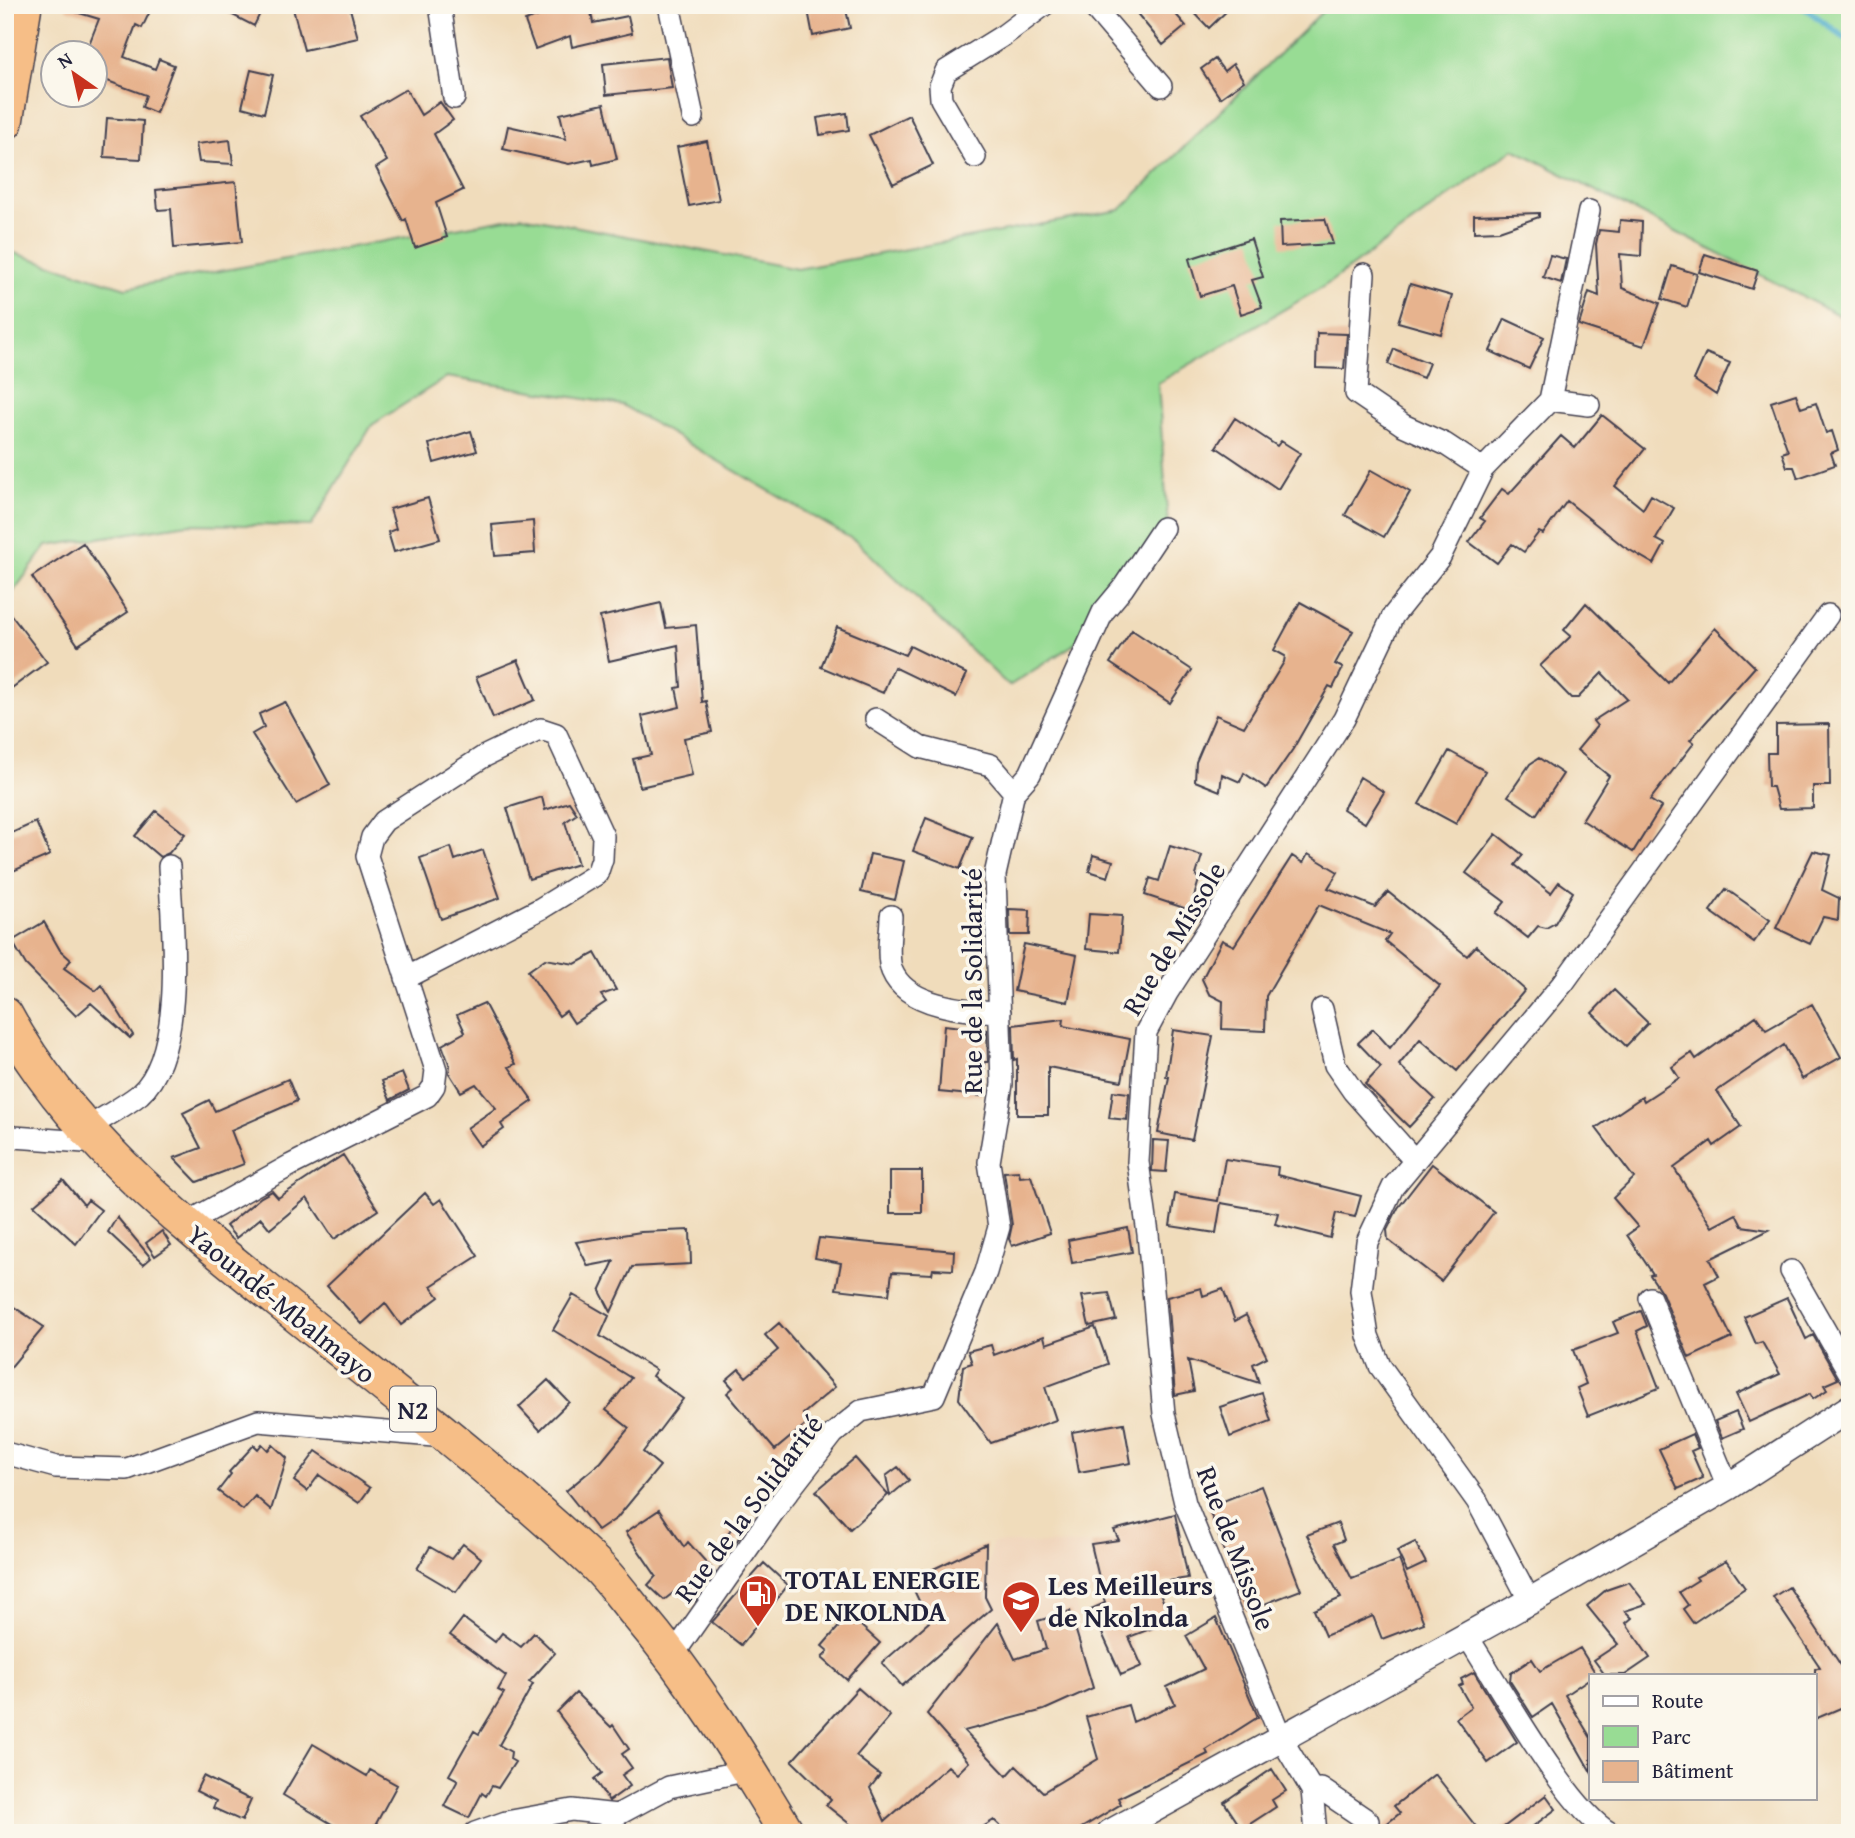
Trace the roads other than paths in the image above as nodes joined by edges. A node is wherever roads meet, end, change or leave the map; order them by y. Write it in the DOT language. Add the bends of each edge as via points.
graph roads {
  1 [pos="24,5"];
  2 [pos="440,5"];
  3 [pos="669,5"];
  4 [pos="1044,5"];
  5 [pos="1092,5"];
  6 [pos="1161,86"];
  7 [pos="454,98"];
  8 [pos="693,117"];
  9 [pos="5,122"];
  10 [pos="975,157"];
  11 [pos="1589,211"];
  12 [pos="1364,274"];
  13 [pos="1550,400"];
  14 [pos="1589,405"];
  15 [pos="1483,469"];
  16 [pos="1163,528"];
  17 [pos="1828,615"];
  18 [pos="877,719"];
  19 [pos="1014,792"];
  20 [pos="169,866"];
  21 [pos="891,916"];
  22 [pos="406,978"];
  23 [pos="1322,1009"];
  24 [pos="1000,1012"];
  25 [pos="5,1015"];
  26 [pos="5,1134"];
  27 [pos="92,1136"];
  28 [pos="1415,1161"];
  29 [pos="185,1224"];
  30 [pos="1791,1271"];
  31 [pos="1650,1298"];
  32 [pos="1850,1374"];
  33 [pos="1850,1408"];
  34 [pos="447,1437"];
  35 [pos="5,1453"];
  36 [pos="1728,1487"];
  37 [pos="1530,1601"];
  38 [pos="1467,1636"];
  39 [pos="673,1655"];
  40 [pos="1282,1740"];
  41 [pos="749,1770"];
  42 [pos="1312,1790"];
  43 [pos="1368,1821"];
  44 [pos="475,1833"];
  45 [pos="787,1833"];
  46 [pos="1110,1833"];
  47 [pos="1316,1833"];
  48 [pos="1610,1833"];
  1 -- 9 [label="highway"];
  2 -- 7 [label="street"];
  3 -- 8 [label="street"];
  4 -- 10 [label="street" via="946,71 941,99"];
  5 -- 6 [label="street"];
  11 -- 13 [label="street"];
  12 -- 15 [label="street" via="1356,393"];
  13 -- 14 [label="street"];
  13 -- 15 [label="street, Rue de Missole"];
  15 -- 40 [label="street, Rue de Missole" via="1440,556 1393,616 1343,719 1146,1032 1138,1162 1164,1414 1185,1503"];
  16 -- 19 [label="street" via="1103,612 1030,774"];
  17 -- 28 [label="street" via="1564,982"];
  18 -- 19 [label="street" via="920,747 991,765"];
  19 -- 24 [label="street, Rue de la Solidarité" via="995,875"];
  20 -- 27 [label="street" via="172,1012 162,1057 142,1092"];
  21 -- 24 [label="street" via="892,971 906,989 936,1005"];
  22 -- 22 [label="street" via="367,856 372,837 384,821 483,757 541,729 551,730 603,836 597,874"];
  22 -- 29 [label="street" via="436,1070 427,1096"];
  23 -- 28 [label="street" via="1335,1065"];
  24 -- 39 [label="street, Rue de la Solidarité" via="1002,1084 989,1162 999,1227 986,1272 934,1396 861,1411 833,1434"];
  25 -- 27 [label="highway, Yaoundé-Mbalmayo / N2" via="29,1058"];
  26 -- 27 [label="street" via="27,1139"];
  27 -- 29 [label="highway, Yaoundé-Mbalmayo / N2"];
  28 -- 37 [label="street" via="1393,1187 1367,1242 1361,1291 1368,1336 1380,1366 1477,1501"];
  29 -- 34 [label="highway, Yaoundé-Mbalmayo / N2"];
  30 -- 32 [label="street"];
  31 -- 36 [label="street"];
  33 -- 36 [label="street"];
  34 -- 35 [label="street" via="258,1422 127,1469 56,1467"];
  34 -- 39 [label="highway, Yaoundé-Mbalmayo / N2" via="596,1564"];
  36 -- 37 [label="street"];
  37 -- 38 [label="street"];
  38 -- 40 [label="street"];
  38 -- 48 [label="street" via="1566,1789 1596,1825"];
  39 -- 41 [label="highway, Yaoundé-Mbalmayo / N2"];
  40 -- 42 [label="street, Rue de Missole"];
  40 -- 46 [label="street"];
  41 -- 44 [label="street" via="669,1787 617,1815 572,1810 506,1822"];
  41 -- 45 [label="highway, Yaoundé-Mbalmayo / N2"];
  42 -- 43 [label="street" via="1321,1789"];
  42 -- 47 [label="street"];
}
